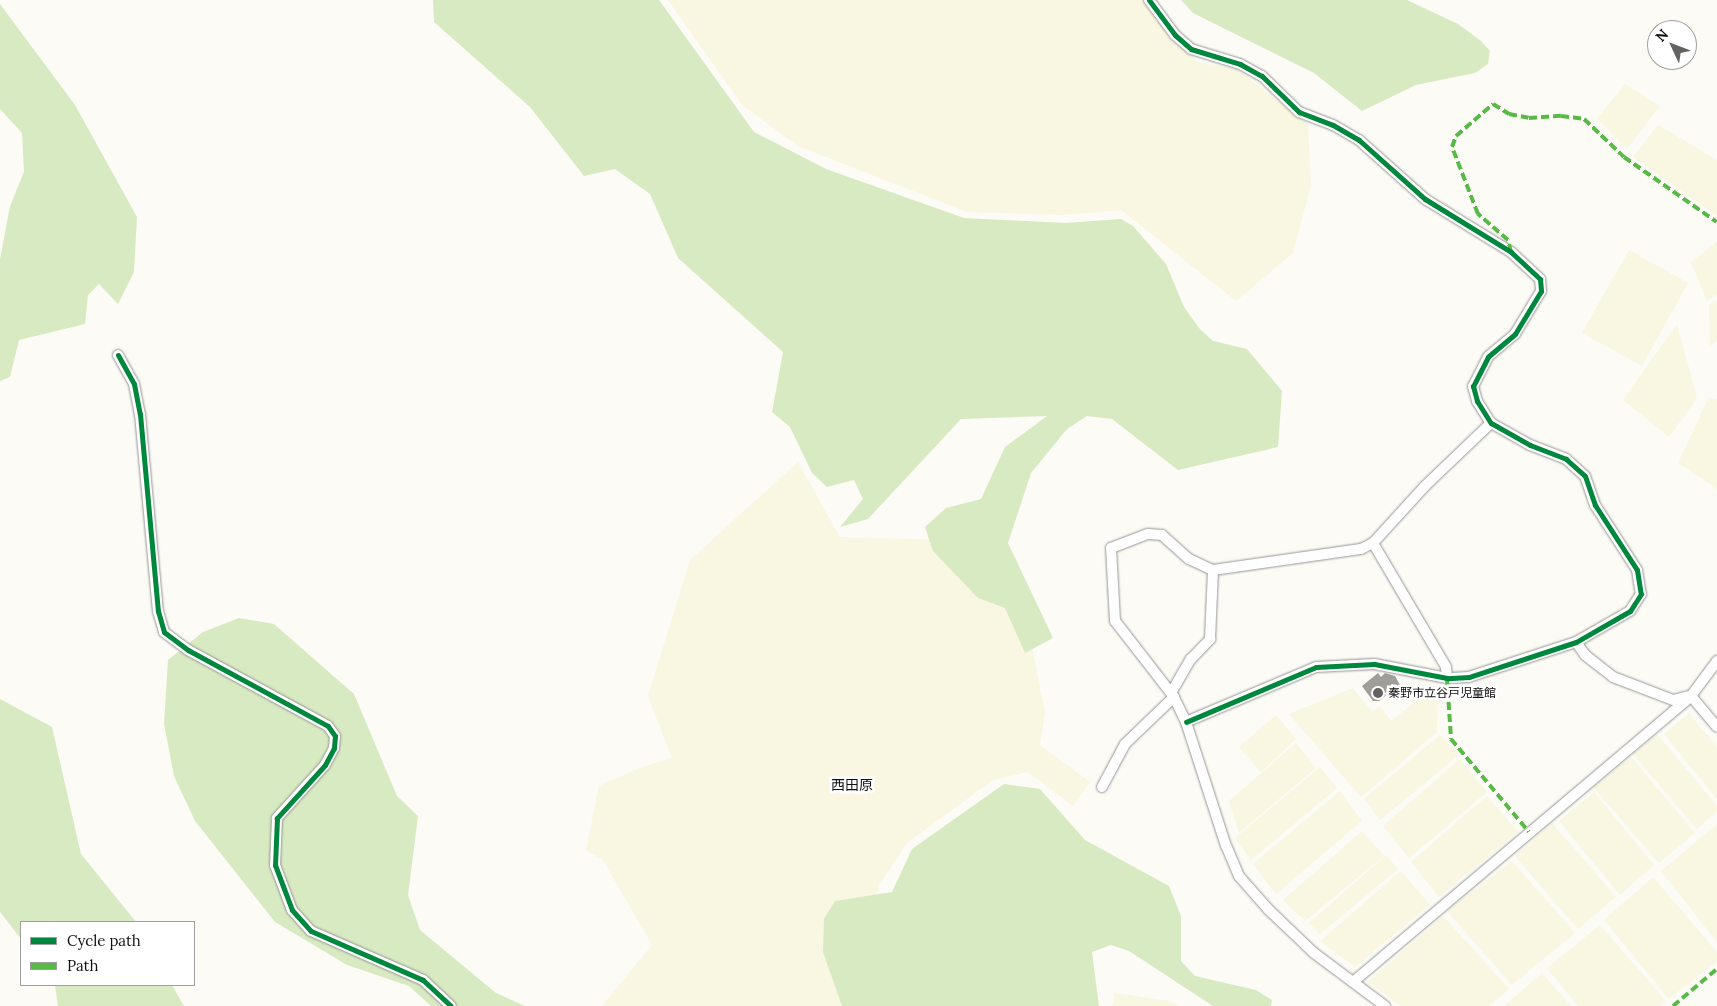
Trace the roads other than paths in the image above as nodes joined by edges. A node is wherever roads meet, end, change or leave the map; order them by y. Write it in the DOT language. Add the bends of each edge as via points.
graph roads {
  1 [pos="1149,0"];
  2 [pos="118,355"];
  3 [pos="1491,422"];
  4 [pos="1373,543"];
  5 [pos="1213,570"];
  6 [pos="1576,642"];
  7 [pos="1717,661"];
  8 [pos="1447,678"];
  9 [pos="1172,695"];
  10 [pos="1691,696"];
  11 [pos="1186,722"];
  12 [pos="1717,727"];
  13 [pos="1102,787"];
  14 [pos="1353,982"];
  15 [pos="452,1006"];
  16 [pos="1385,1006"];
  1 -- 3 [label="street" via="1175,35 1191,49 1240,64 1262,76 1299,112 1333,125 1359,140 1425,199 1511,252 1540,279 1541,291 1520,327 1488,357 1474,386 1477,402"];
  2 -- 15 [label="street" via="134,384 140,414 158,611 164,632 188,650 328,726 335,736 334,748 325,765 277,818 275,865 292,910 311,931 423,980"];
  3 -- 4 [label="street" via="1425,486"];
  3 -- 6 [label="street" via="1530,445 1566,459 1584,476 1595,505 1637,570 1641,594 1630,611"];
  4 -- 5 [label="street" via="1361,549"];
  4 -- 8 [label="street" via="1446,667"];
  5 -- 9 [label="street" via="1210,639 1191,659"];
  5 -- 9 [label="street" via="1189,559 1162,535 1148,534 1112,548 1115,621"];
  6 -- 8 [label="street" via="1469,677"];
  6 -- 10 [label="street" via="1585,655 1612,677 1673,700"];
  7 -- 10 [label="street"];
  8 -- 11 [label="street" via="1374,664 1316,667"];
  9 -- 11 [label="street"];
  9 -- 13 [label="street" via="1125,744"];
  10 -- 12 [label="street"];
  10 -- 14 [label="street"];
  11 -- 14 [label="street" via="1226,846 1239,876 1308,946"];
  14 -- 16 [label="street"];
}
